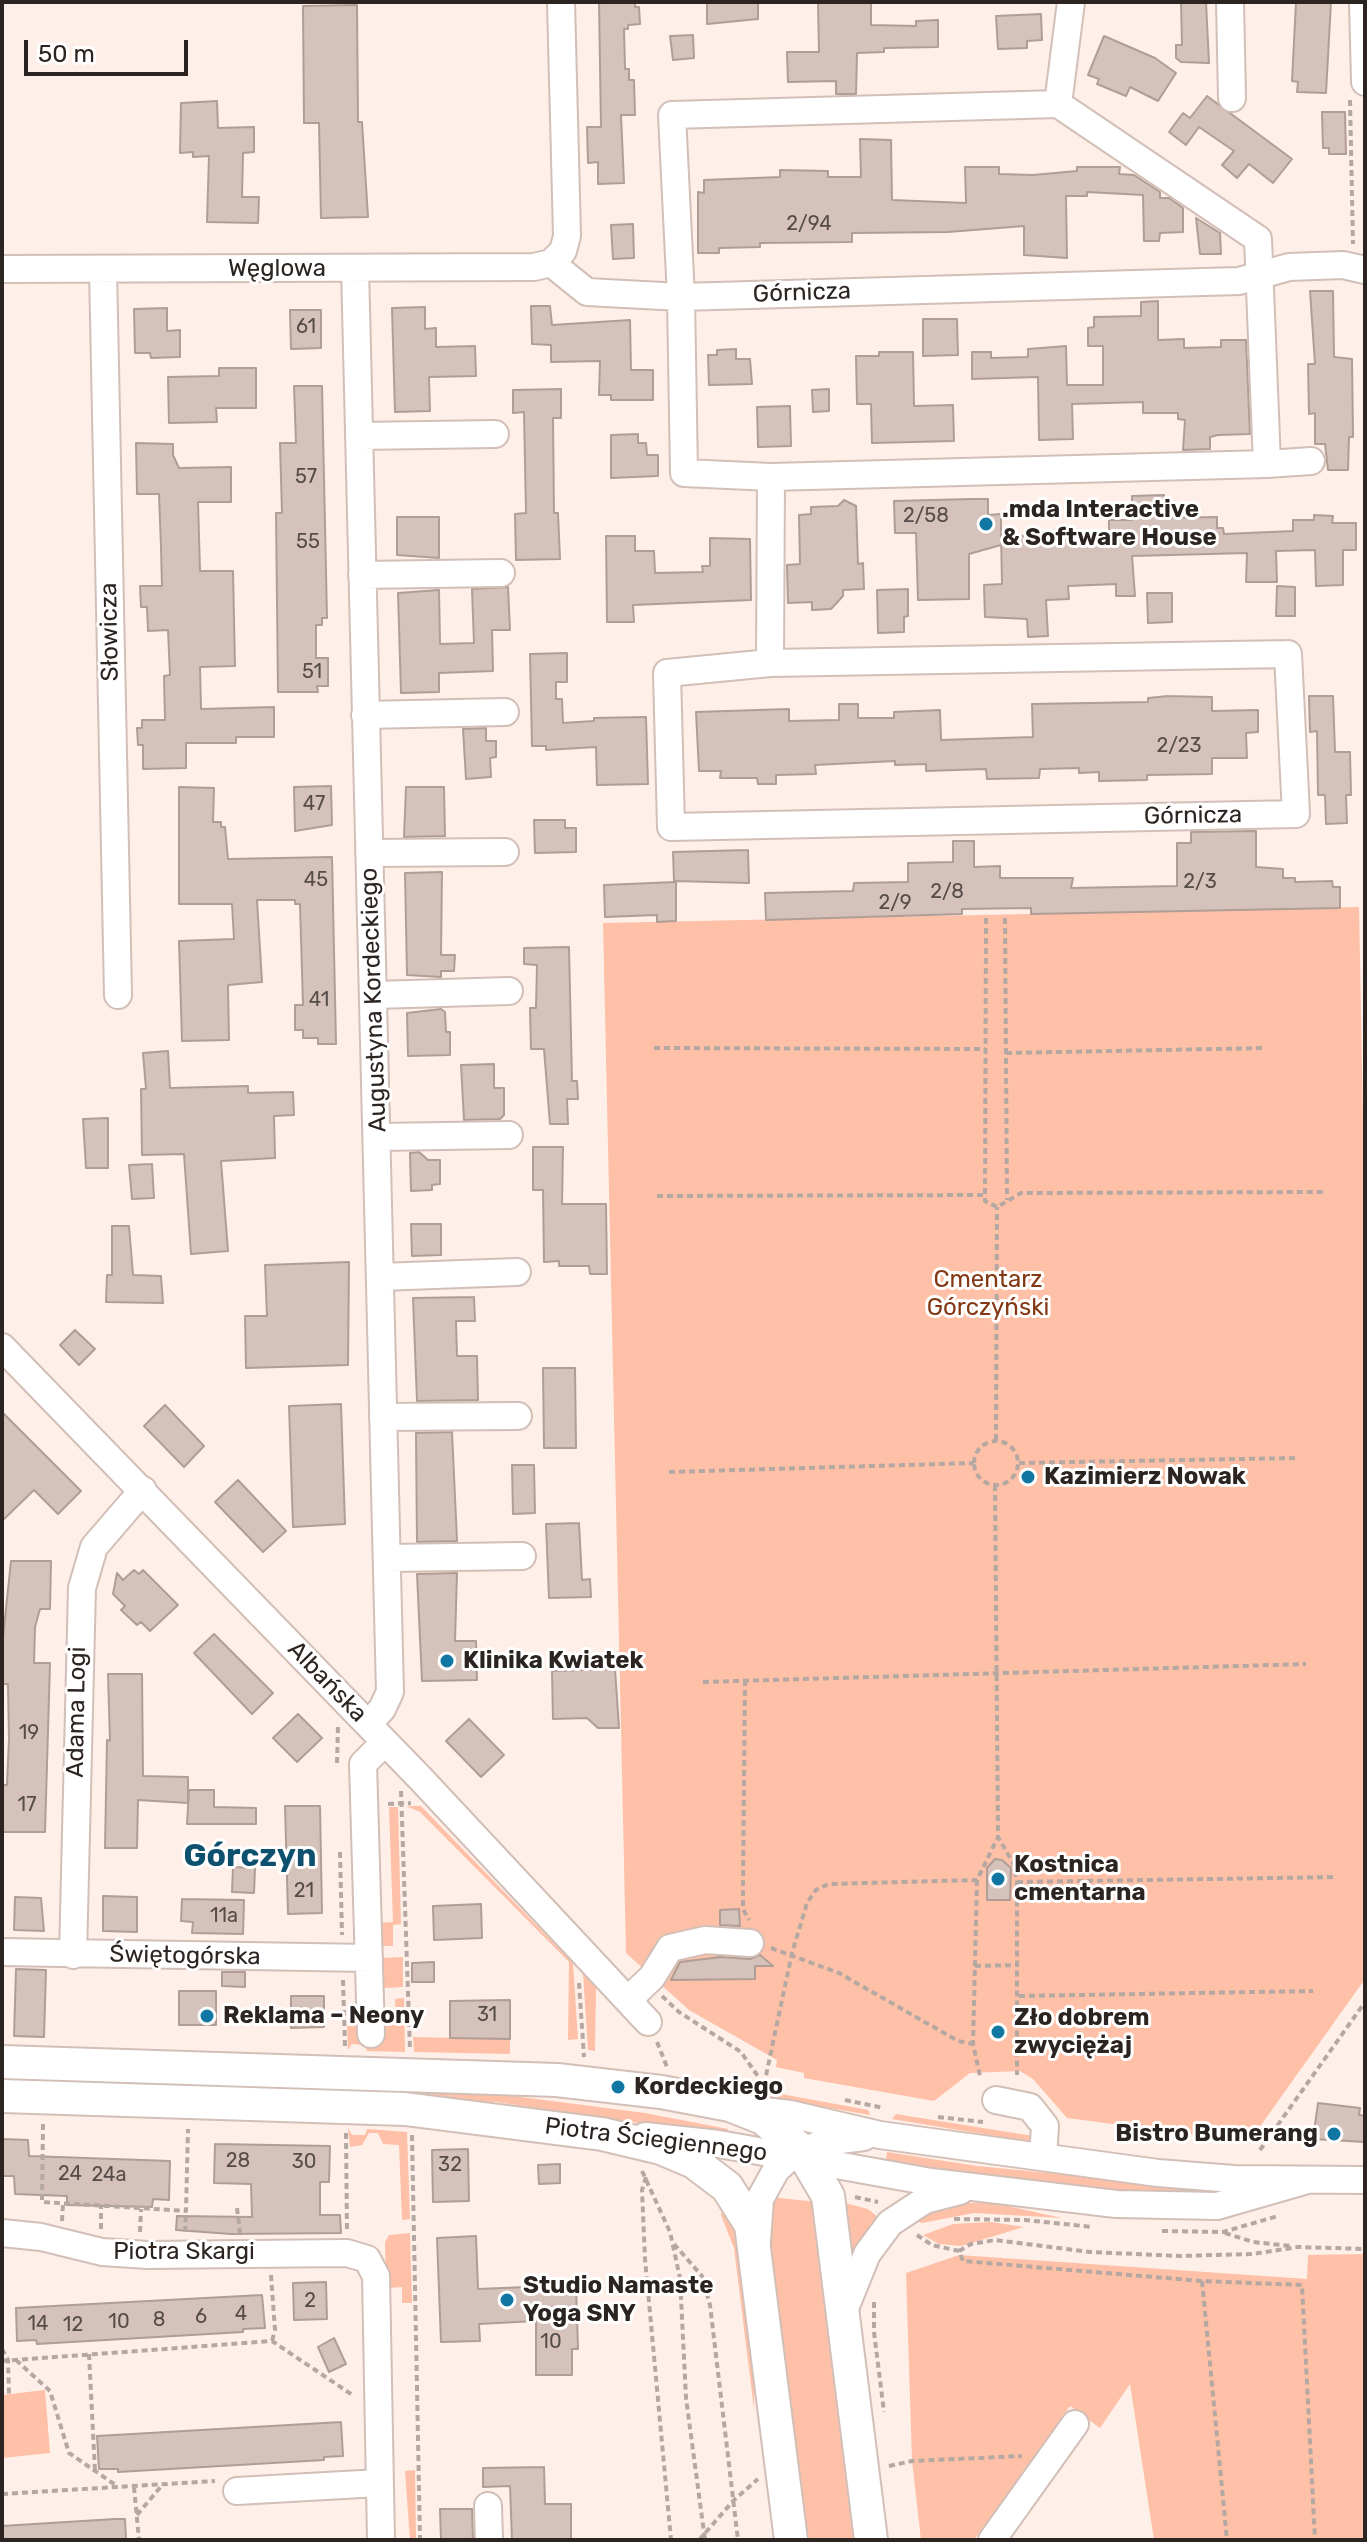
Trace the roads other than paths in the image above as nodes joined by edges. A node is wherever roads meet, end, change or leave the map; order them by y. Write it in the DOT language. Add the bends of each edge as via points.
graph roads {
  1 [pos="561,2"];
  2 [pos="1071,2"];
  3 [pos="1230,2"];
  4 [pos="1363,2"];
  5 [pos="1358,83"];
  6 [pos="1232,98"];
  7 [pos="1058,104"];
  8 [pos="551,263"];
  9 [pos="355,268"];
  10 [pos="1359,268"];
  11 [pos="2,269"];
  12 [pos="103,269"];
  13 [pos="1261,275"];
  14 [pos="681,297"];
  15 [pos="495,434"];
  16 [pos="359,436"];
  17 [pos="1311,461"];
  18 [pos="1267,464"];
  19 [pos="771,477"];
  20 [pos="501,573"];
  21 [pos="362,575"];
  22 [pos="770,663"];
  23 [pos="505,712"];
  24 [pos="365,715"];
  25 [pos="505,852"];
  26 [pos="369,853"];
  27 [pos="509,991"];
  28 [pos="118,995"];
  29 [pos="375,995"];
  30 [pos="509,1135"];
  31 [pos="379,1137"];
  32 [pos="517,1272"];
  33 [pos="380,1277"];
  34 [pos="2,1347"];
  35 [pos="518,1416"];
  36 [pos="383,1417"];
  37 [pos="143,1490"];
  38 [pos="522,1556"];
  39 [pos="388,1558"];
  40 [pos="365,1729"];
  41 [pos="750,1932"];
  42 [pos="2,1952"];
  43 [pos="73,1955"];
  44 [pos="369,1958"];
  45 [pos="628,2000"];
  46 [pos="648,2022"];
  47 [pos="371,2034"];
  48 [pos="2,2062"];
  49 [pos="2,2096"];
  50 [pos="996,2100"];
  51 [pos="741,2108"];
  52 [pos="602,2134"];
  53 [pos="880,2135"];
  54 [pos="800,2157"];
  55 [pos="1043,2157"];
  56 [pos="1365,2180"];
  57 [pos="1304,2181"];
  58 [pos="987,2189"];
  59 [pos="2,2233"];
  60 [pos="757,2247"];
  61 [pos="844,2311"];
  62 [pos="1075,2424"];
  63 [pos="379,2483"];
  64 [pos="230,2486"];
  65 [pos="488,2506"];
  66 [pos="381,2540"];
  67 [pos="489,2540"];
  68 [pos="791,2540"];
  69 [pos="871,2540"];
  70 [pos="992,2540"];
  1 -- 8 [label="street" via="567,236 563,251"];
  2 -- 7 [label="street"];
  3 -- 6 [label="street"];
  4 -- 5 [label="street"];
  7 -- 13 [label="street" via="1258,239"];
  7 -- 14 [label="street" via="672,115"];
  8 -- 9 [label="street, Węglowa"];
  8 -- 14 [label="street, Górnicza" via="587,292"];
  9 -- 12 [label="street, Węglowa"];
  9 -- 16 [label="street, Augustyna Kordeckiego"];
  10 -- 13 [label="street, Górnicza" via="1289,267"];
  11 -- 12 [label="street, Węglowa"];
  12 -- 28 [label="street, Słowicza"];
  13 -- 14 [label="street, Górnicza" via="1239,281"];
  13 -- 18 [label="street"];
  14 -- 19 [label="street" via="684,473"];
  15 -- 16 [label="street"];
  16 -- 21 [label="street, Augustyna Kordeckiego"];
  17 -- 18 [label="street"];
  18 -- 19 [label="street"];
  19 -- 22 [label="street"];
  20 -- 21 [label="street"];
  21 -- 24 [label="street, Augustyna Kordeckiego"];
  22 -- 22 [label="street, Górnicza" via="667,673 671,827 1296,814 1288,654"];
  23 -- 24 [label="street"];
  24 -- 26 [label="street, Augustyna Kordeckiego"];
  25 -- 26 [label="street"];
  26 -- 29 [label="street, Augustyna Kordeckiego"];
  27 -- 29 [label="street"];
  29 -- 31 [label="street, Augustyna Kordeckiego"];
  30 -- 31 [label="street"];
  31 -- 33 [label="street, Augustyna Kordeckiego"];
  32 -- 33 [label="street"];
  33 -- 36 [label="street, Augustyna Kordeckiego"];
  34 -- 37 [label="street, Albańska"];
  35 -- 36 [label="street"];
  36 -- 39 [label="street, Augustyna Kordeckiego"];
  37 -- 40 [label="street, Albańska"];
  37 -- 43 [label="street, Adama Logi" via="94,1547 82,1588"];
  38 -- 39 [label="street"];
  39 -- 40 [label="street, Augustyna Kordeckiego" via="390,1692"];
  40 -- 44 [label="street, Augustyna Kordeckiego"];
  40 -- 45 [label="street, Albańska"];
  41 -- 45 [label="street" via="670,1948"];
  42 -- 43 [label="street, Świętogórska"];
  43 -- 44 [label="street, Świętogórska"];
  44 -- 47 [label="street, Augustyna Kordeckiego"];
  45 -- 46 [label="street, Albańska"];
  48 -- 51 [label="main road, Piotra Ściegiennego" via="557,2080"];
  49 -- 52 [label="main road, Piotra Ściegiennego" via="384,2107"];
  50 -- 55 [label="street" via="1030,2107 1045,2126"];
  51 -- 53 [label="street, Piotra Ściegiennego"];
  51 -- 54 [label="main road" via="763,2118"];
  52 -- 54 [label="street, Piotra Ściegiennego" via="663,2136"];
  52 -- 60 [label="main road" via="661,2148 713,2174 743,2210"];
  53 -- 54 [label="street" via="824,2142"];
  53 -- 55 [label="street, Piotra Ściegiennego"];
  54 -- 58 [label="street, Piotra Ściegiennego"];
  54 -- 60 [label="street" via="772,2177 760,2199"];
  54 -- 61 [label="main road" via="829,2203"];
  55 -- 57 [label="street, Piotra Ściegiennego" via="1195,2177"];
  56 -- 57 [label="street, Piotra Ściegiennego"];
  57 -- 58 [label="street, Piotra Ściegiennego" via="1235,2203 1202,2207 1094,2202"];
  58 -- 61 [label="street" via="936,2196 890,2223 862,2263"];
  59 -- 63 [label="street, Piotra Skargi" via="102,2252 271,2268 357,2256 376,2276"];
  60 -- 68 [label="main road"];
  61 -- 69 [label="main road"];
  62 -- 70 [label="street"];
  63 -- 64 [label="street"];
  63 -- 66 [label="street"];
  65 -- 67 [label="street"];
}
